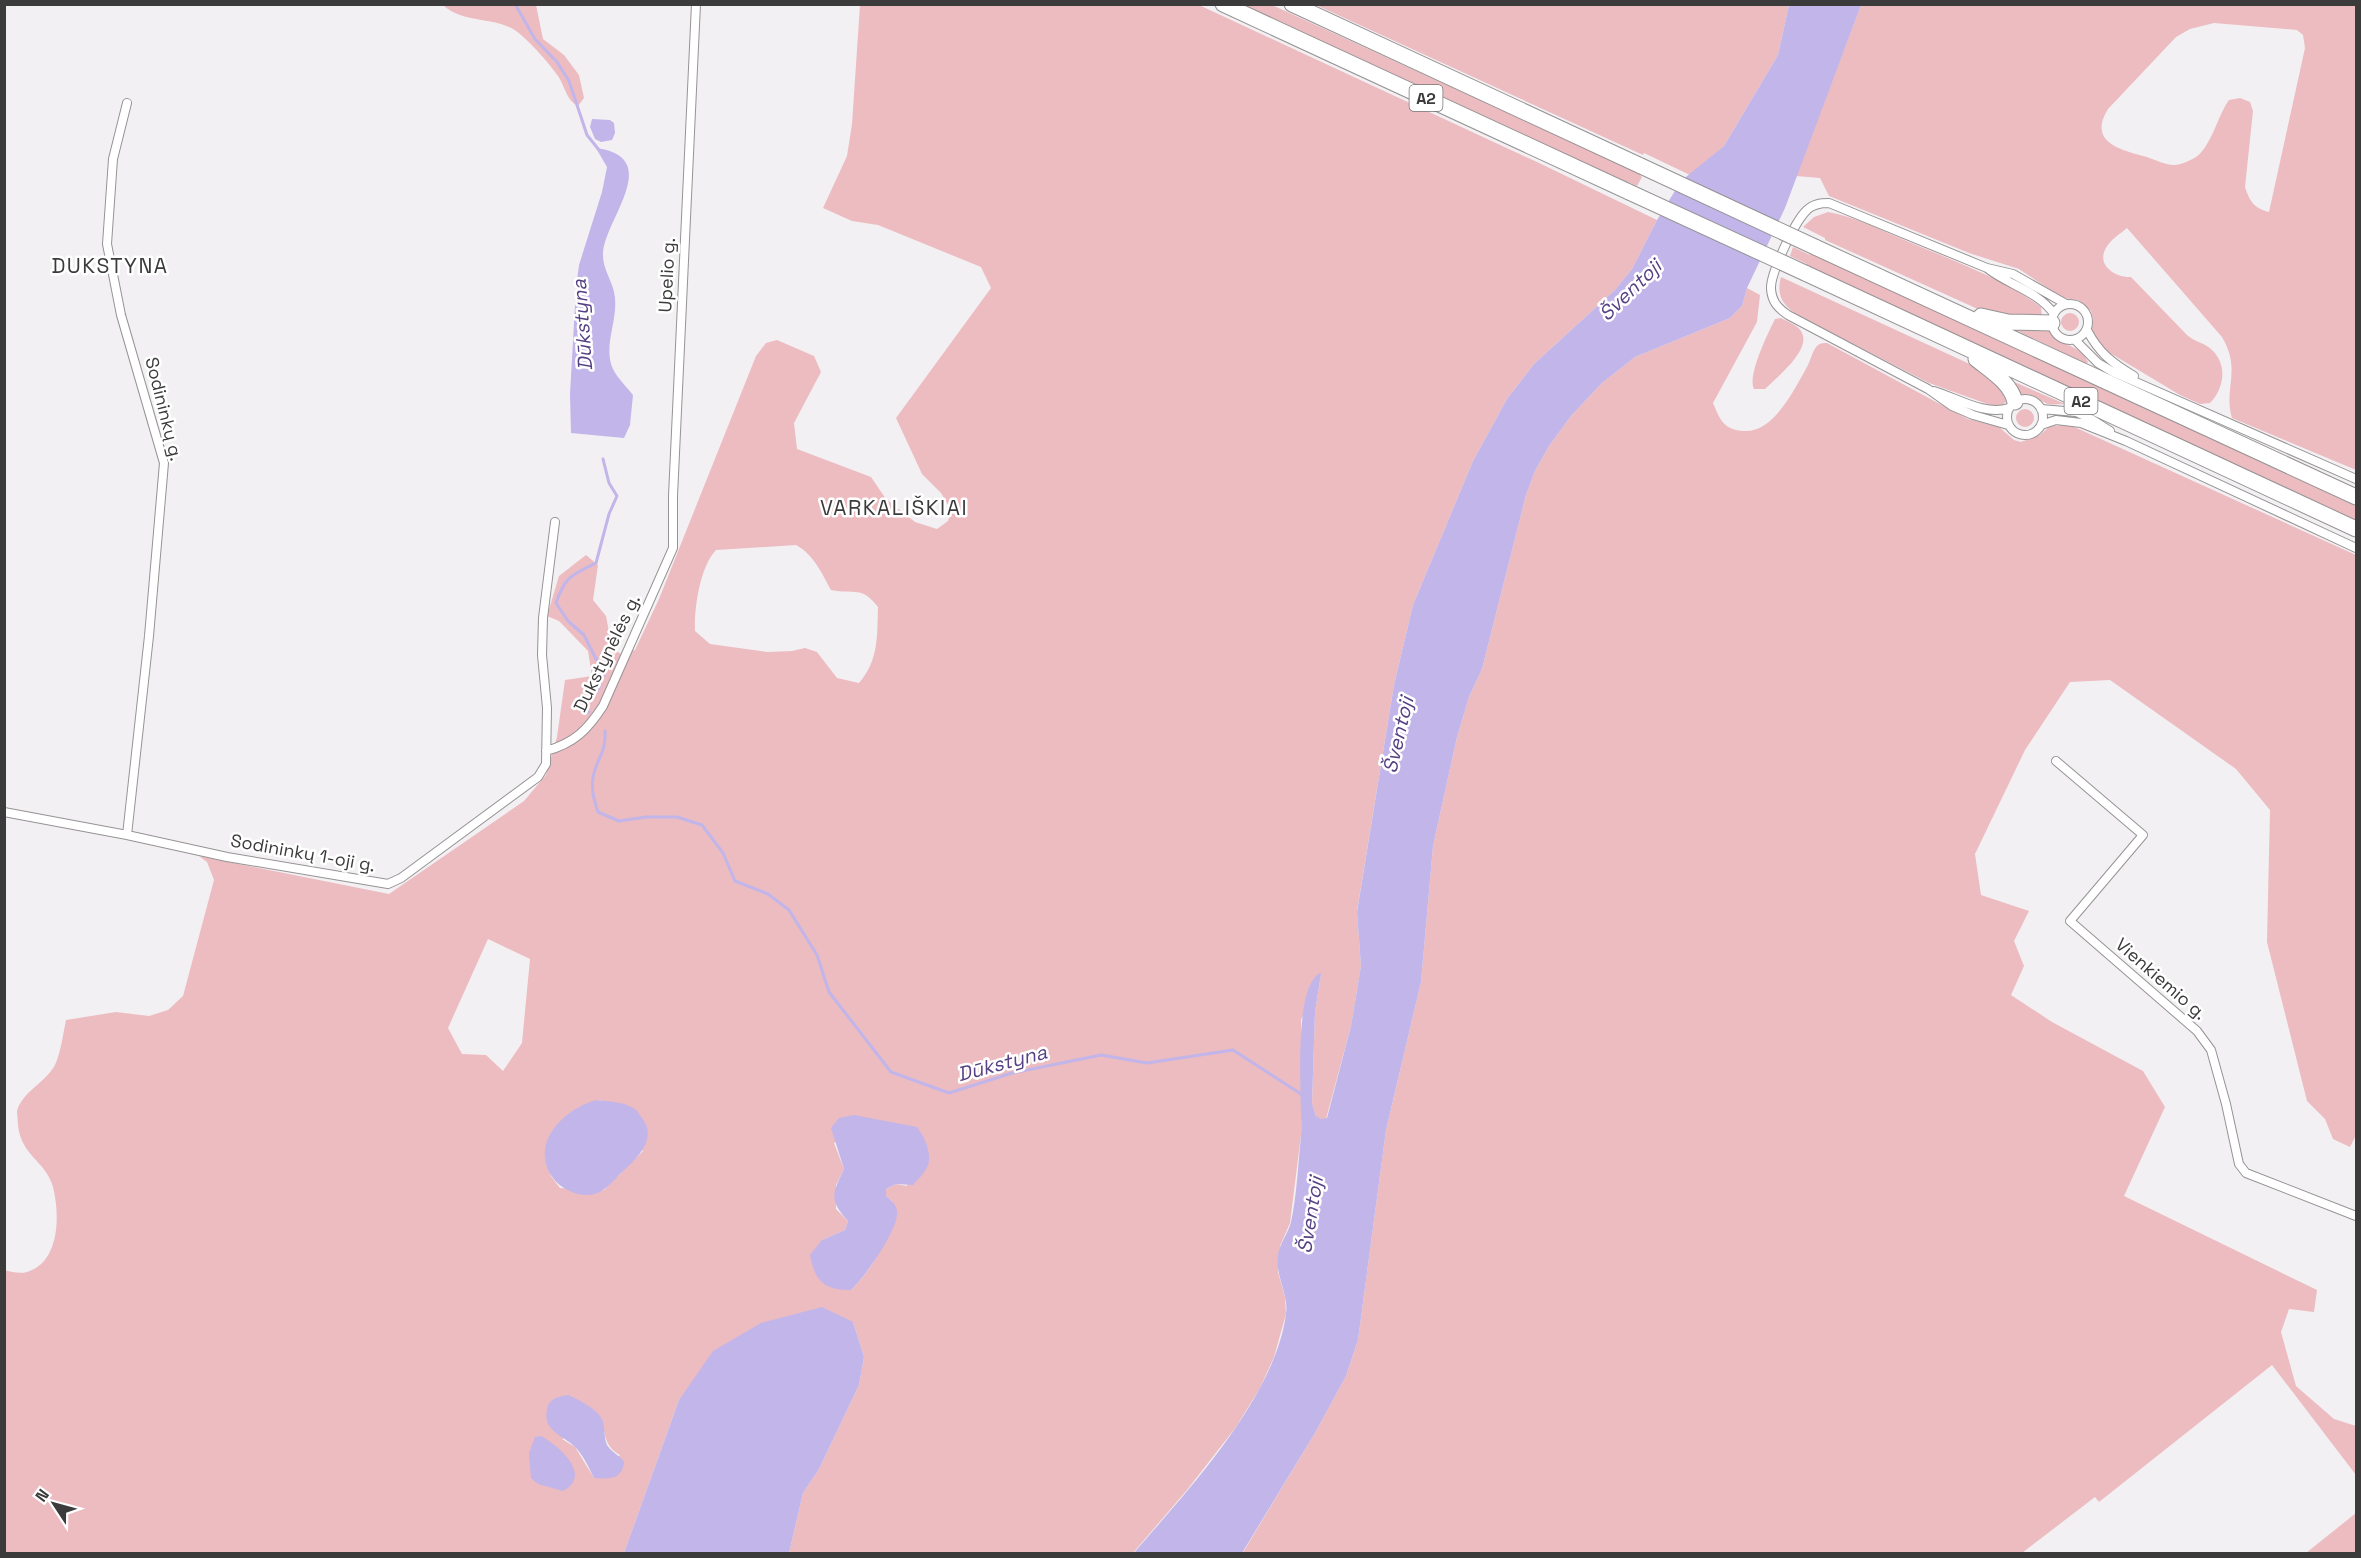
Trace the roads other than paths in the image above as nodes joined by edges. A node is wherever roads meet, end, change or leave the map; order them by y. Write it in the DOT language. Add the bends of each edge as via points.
graph roads {
  1 [pos="696,4"];
  2 [pos="1223,4"];
  3 [pos="1292,4"];
  4 [pos="127,103"];
  5 [pos="1987,268"];
  6 [pos="2066,304"];
  7 [pos="1947,307"];
  8 [pos="2053,319"];
  9 [pos="2087,330"];
  10 [pos="2074,340"];
  11 [pos="1960,345"];
  12 [pos="2152,388"];
  13 [pos="1928,389"];
  14 [pos="2012,405"];
  15 [pos="2041,409"];
  16 [pos="2008,425"];
  17 [pos="2042,425"];
  18 [pos="2126,441"];
  19 [pos="2356,478"];
  20 [pos="2356,497"];
  21 [pos="555,522"];
  22 [pos="2356,529"];
  23 [pos="673,548"];
  24 [pos="2356,548"];
  25 [pos="546,751"];
  26 [pos="2056,761"];
  27 [pos="4,812"];
  28 [pos="127,835"];
  29 [pos="2356,1216"];
  1 -- 23 [label="street, Upelio g."];
  2 -- 11 [label="highway, A2, bridge"];
  3 -- 7 [label="highway, A2, bridge"];
  4 -- 28 [label="street, Sodininkų g." via="113,159 107,244 121,315 164,463"];
  5 -- 6 [label="street" via="2013,273"];
  5 -- 8 [label="street" via="2047,305"];
  5 -- 13 [label="street" via="1829,203 1806,211 1786,247 1772,278 1771,290 1778,308"];
  6 -- 8 [label="street"];
  6 -- 9 [label="street" via="2083,308"];
  7 -- 8 [label="highway" via="2008,322"];
  7 -- 20 [label="highway, A2"];
  8 -- 10 [label="street" via="2057,334"];
  9 -- 10 [label="street"];
  9 -- 12 [label="street" via="2096,347 2113,363"];
  10 -- 12 [label="street" via="2098,363"];
  11 -- 14 [label="highway" via="2003,381 2012,393"];
  11 -- 22 [label="highway, A2"];
  12 -- 19 [label="street"];
  13 -- 14 [label="street" via="1999,412"];
  13 -- 16 [label="street" via="1973,416"];
  14 -- 15 [label="street" via="2030,400"];
  14 -- 16 [label="street"];
  15 -- 17 [label="street"];
  15 -- 18 [label="street" via="2076,412"];
  16 -- 17 [label="street" via="2022,435 2033,433"];
  17 -- 18 [label="street" via="2068,420"];
  18 -- 24 [label="street"];
  21 -- 25 [label="street" via="543,618"];
  23 -- 25 [label="street, Dukstynėlės g." via="603,706 587,729"];
  25 -- 28 [label="street, Sodininkų 1-oji g." via="546,764 538,777 388,884 227,858"];
  26 -- 29 [label="street, Vienkiemio g." via="2143,836 2070,921 2197,1031 2211,1050 2239,1164 2246,1173"];
  27 -- 28 [label="street, Sodininkų 1-oji g."];
}
